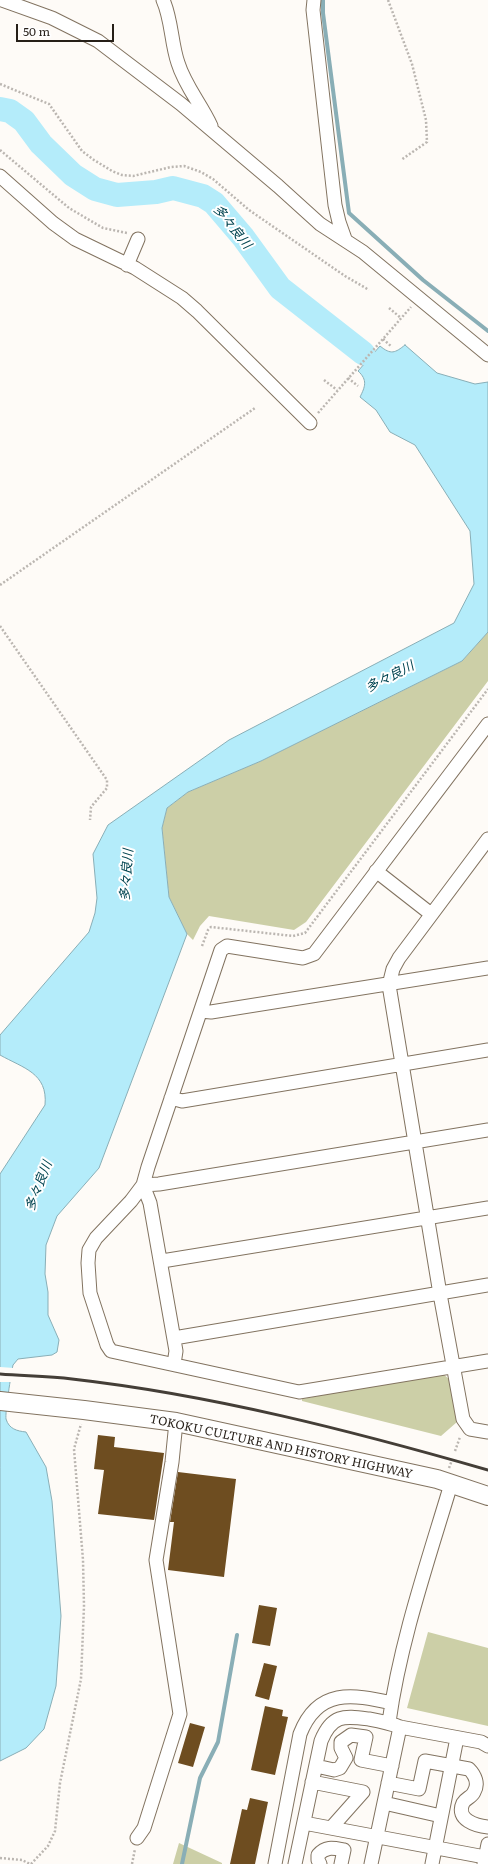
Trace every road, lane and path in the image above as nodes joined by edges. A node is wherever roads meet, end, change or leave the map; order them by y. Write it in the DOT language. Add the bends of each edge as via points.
graph roads {
  1 [pos="2,0"];
  2 [pos="164,0"];
  3 [pos="314,0"];
  4 [pos="388,0"];
  5 [pos="0,84"];
  6 [pos="214,132"];
  7 [pos="0,150"];
  8 [pos="401,160"];
  9 [pos="0,176"];
  10 [pos="138,239"];
  11 [pos="345,239"];
  12 [pos="127,265"];
  13 [pos="368,290"];
  14 [pos="419,298"];
  15 [pos="389,308"];
  16 [pos="401,318"];
  17 [pos="383,339"];
  18 [pos="392,347"];
  19 [pos="488,356"];
  20 [pos="348,378"];
  21 [pos="324,380"];
  22 [pos="358,386"];
  23 [pos="337,390"];
  24 [pos="255,408"];
  25 [pos="310,422"];
  26 [pos="0,586"];
  27 [pos="0,626"];
  28 [pos="488,689"];
  29 [pos="488,724"];
  30 [pos="90,820"];
  31 [pos="488,839"];
  32 [pos="376,871"];
  33 [pos="431,914"];
  34 [pos="202,946"];
  35 [pos="488,968"];
  36 [pos="389,985"];
  37 [pos="201,1011"];
  38 [pos="488,1050"];
  39 [pos="403,1064"];
  40 [pos="171,1098"];
  41 [pos="488,1130"];
  42 [pos="415,1142"];
  43 [pos="143,1185"];
  44 [pos="488,1208"];
  45 [pos="427,1218"];
  46 [pos="162,1261"];
  47 [pos="488,1285"];
  48 [pos="440,1294"];
  49 [pos="174,1338"];
  50 [pos="488,1361"];
  51 [pos="174,1364"];
  52 [pos="453,1367"];
  53 [pos="7,1401"];
  54 [pos="84,1410"];
  55 [pos="176,1422"];
  56 [pos="488,1432"];
  57 [pos="451,1484"];
  58 [pos="488,1496"];
  59 [pos="392,1703"];
  60 [pos="394,1724"];
  61 [pos="457,1738"];
  62 [pos="488,1746"];
  63 [pos="316,1766"];
  64 [pos="392,1766"];
  65 [pos="452,1766"];
  66 [pos="312,1782"];
  67 [pos="388,1783"];
  68 [pos="384,1803"];
  69 [pos="441,1816"];
  70 [pos="304,1823"];
  71 [pos="488,1827"];
  72 [pos="330,1828"];
  73 [pos="377,1837"];
  74 [pos="137,1838"];
  75 [pos="488,1844"];
  76 [pos="435,1848"];
  77 [pos="0,1858"];
  78 [pos="485,1861"];
  79 [pos="31,1864"];
  80 [pos="274,1864"];
  81 [pos="295,1864"];
  82 [pos="320,1864"];
  83 [pos="341,1864"];
  84 [pos="371,1864"];
  85 [pos="432,1864"];
  1 -- 6 [label="street" via="58,21 98,41"];
  2 -- 6 [label="street" via="181,73"];
  3 -- 11 [label="street" via="334,200 336,215"];
  4 -- 8 [label="path" via="412,64 426,120 427,142"];
  5 -- 13 [label="path" via="49,104 82,151 117,173 133,176 171,166 184,166 201,172 250,210"];
  6 -- 11 [label="street" via="320,224"];
  7 -- 10 [label="path" via="68,208 102,228 132,234"];
  9 -- 12 [label="street" via="52,223"];
  10 -- 12 [label="street"];
  11 -- 14 [label="street"];
  12 -- 25 [label="street" via="162,285 197,311"];
  14 -- 16 [label="path"];
  14 -- 19 [label="street"];
  15 -- 16 [label="path"];
  16 -- 17 [label="path"];
  17 -- 18 [label="path"];
  17 -- 20 [label="path"];
  20 -- 22 [label="path"];
  20 -- 23 [label="path"];
  21 -- 23 [label="path"];
  23 -- 25 [label="path"];
  24 -- 26 [label="path"];
  27 -- 30 [label="path" via="107,780 107,788 91,807"];
  28 -- 34 [label="path" via="305,933 293,936 211,927"];
  29 -- 32 [label="street"];
  31 -- 33 [label="street"];
  32 -- 33 [label="street"];
  32 -- 37 [label="street" via="314,954 303,958 227,946 221,950"];
  33 -- 36 [label="street" via="396,963"];
  35 -- 36 [label="street"];
  36 -- 37 [label="street" via="211,1012"];
  36 -- 39 [label="street"];
  37 -- 40 [label="street"];
  38 -- 39 [label="street"];
  39 -- 40 [label="street" via="182,1101"];
  39 -- 42 [label="street"];
  40 -- 43 [label="street"];
  41 -- 42 [label="street"];
  42 -- 43 [label="street"];
  42 -- 45 [label="street"];
  43 -- 46 [label="street" via="150,1203"];
  43 -- 51 [label="street" via="131,1202 96,1238 89,1250 90,1293 107,1346 111,1351"];
  44 -- 45 [label="street"];
  45 -- 46 [label="street"];
  45 -- 48 [label="street"];
  46 -- 49 [label="street"];
  47 -- 48 [label="street"];
  48 -- 49 [label="street"];
  48 -- 52 [label="street"];
  49 -- 51 [label="street"];
  50 -- 52 [label="street"];
  51 -- 52 [label="street" via="299,1392"];
  52 -- 56 [label="street" via="464,1422 470,1429"];
  53 -- 54 [label="highway, TOKOKU CULTURE AND HISTORY HIGHWAY"];
  54 -- 55 [label="highway, TOKOKU CULTURE AND HISTORY HIGHWAY"];
  54 -- 79 [label="path" via="74,1449 83,1560 81,1679 60,1783 55,1831 48,1846"];
  55 -- 57 [label="highway, TOKOKU CULTURE AND HISTORY HIGHWAY"];
  55 -- 74 [label="street" via="156,1560 180,1714 144,1828"];
  57 -- 58 [label="highway, TOKOKU CULTURE AND HISTORY HIGHWAY"];
  57 -- 59 [label="street" via="408,1634"];
  59 -- 60 [label="street"];
  59 -- 80 [label="street" via="363,1696 349,1696 326,1702 310,1716 300,1734"];
  60 -- 61 [label="street"];
  60 -- 63 [label="street" via="347,1716 338,1719 325,1731"];
  60 -- 64 [label="street"];
  61 -- 62 [label="street" via="481,1742"];
  61 -- 65 [label="street"];
  63 -- 64 [label="street" via="334,1770 340,1768 346,1758 341,1742 352,1735 366,1737 361,1760"];
  63 -- 66 [label="street"];
  64 -- 67 [label="street"];
  65 -- 67 [label="street" via="425,1760 419,1789"];
  65 -- 69 [label="street"];
  65 -- 71 [label="street" via="469,1769 476,1780 475,1792 462,1805 464,1817 474,1825"];
  66 -- 70 [label="street"];
  66 -- 72 [label="street" via="363,1792"];
  67 -- 68 [label="street"];
  68 -- 69 [label="street"];
  68 -- 73 [label="street"];
  69 -- 76 [label="street"];
  70 -- 72 [label="street"];
  70 -- 81 [label="street"];
  72 -- 73 [label="street"];
  73 -- 76 [label="street"];
  73 -- 84 [label="street"];
  75 -- 78 [label="street"];
  76 -- 78 [label="street"];
  76 -- 85 [label="street"];
  77 -- 79 [label="path" via="22,1860"];
  82 -- 83 [label="street" via="318,1855 330,1847 344,1850"];
}
